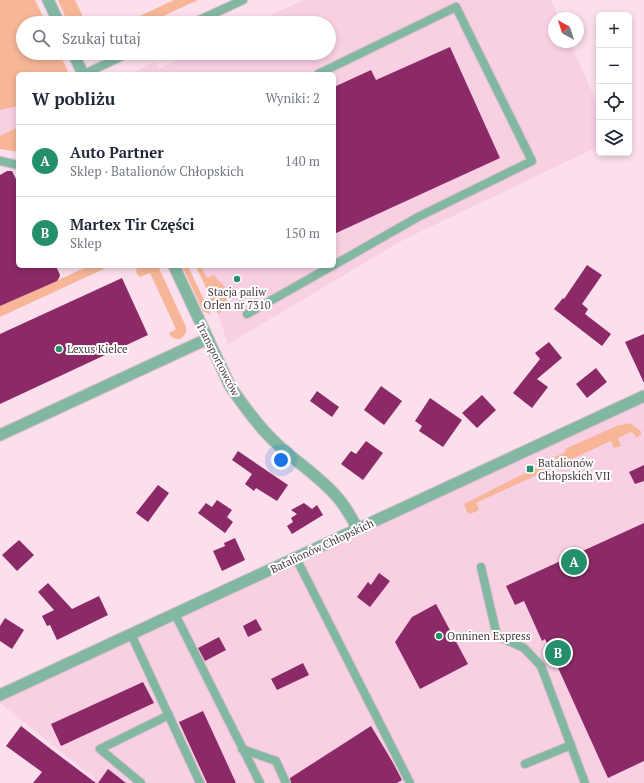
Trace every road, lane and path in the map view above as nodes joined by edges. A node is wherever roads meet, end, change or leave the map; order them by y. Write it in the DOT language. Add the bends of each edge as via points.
graph roads {
  1 [pos="48,0"];
  2 [pos="243,0"];
  3 [pos="56,16"];
  4 [pos="208,16"];
  5 [pos="76,60"];
  6 [pos="114,60"];
  7 [pos="82,72"];
  8 [pos="87,72"];
  9 [pos="322,72"];
  10 [pos="0,161"];
  11 [pos="16,165"];
  12 [pos="336,263"];
  13 [pos="175,268"];
  14 [pos="328,268"];
  15 [pos="247,314"];
  16 [pos="208,339"];
  17 [pos="644,396"];
  18 [pos="0,435"];
  19 [pos="358,529"];
  20 [pos="296,558"];
  21 [pos="481,567"];
  22 [pos="175,614"];
  23 [pos="131,634"];
  24 [pos="0,695"];
  25 [pos="169,716"];
  26 [pos="570,745"];
  27 [pos="242,749"];
  28 [pos="525,764"];
  29 [pos="141,783"];
  30 [pos="200,783"];
  31 [pos="260,783"];
  32 [pos="286,783"];
  33 [pos="410,783"];
  34 [pos="585,783"];
  1 -- 3 [label="street"];
  2 -- 4 [label="lane"];
  5 -- 7 [label="street"];
  6 -- 8 [label="lane"];
  9 -- 12 [label="lane" via="456,7 532,161 418,217"];
  10 -- 11 [label="lane"];
  13 -- 16 [label="street, Transportowców"];
  14 -- 15 [label="lane"];
  16 -- 18 [label="street"];
  16 -- 19 [label="street, Transportowców" via="230,386 252,417 273,440 338,497"];
  17 -- 19 [label="street, Batalionów Chłopskich"];
  19 -- 20 [label="street, Batalionów Chłopskich"];
  20 -- 22 [label="street, Batalionów Chłopskich"];
  20 -- 33 [label="lane"];
  21 -- 26 [label="lane" via="497,636 524,648 542,666"];
  22 -- 23 [label="street, Batalionów Chłopskich"];
  22 -- 27 [label="lane"];
  23 -- 24 [label="street, Batalionów Chłopskich"];
  23 -- 25 [label="lane"];
  25 -- 29 [label="lane" via="100,749"];
  25 -- 30 [label="lane"];
  26 -- 28 [label="lane"];
  26 -- 34 [label="lane"];
  27 -- 31 [label="lane"];
  27 -- 32 [label="lane" via="276,761"];
}
